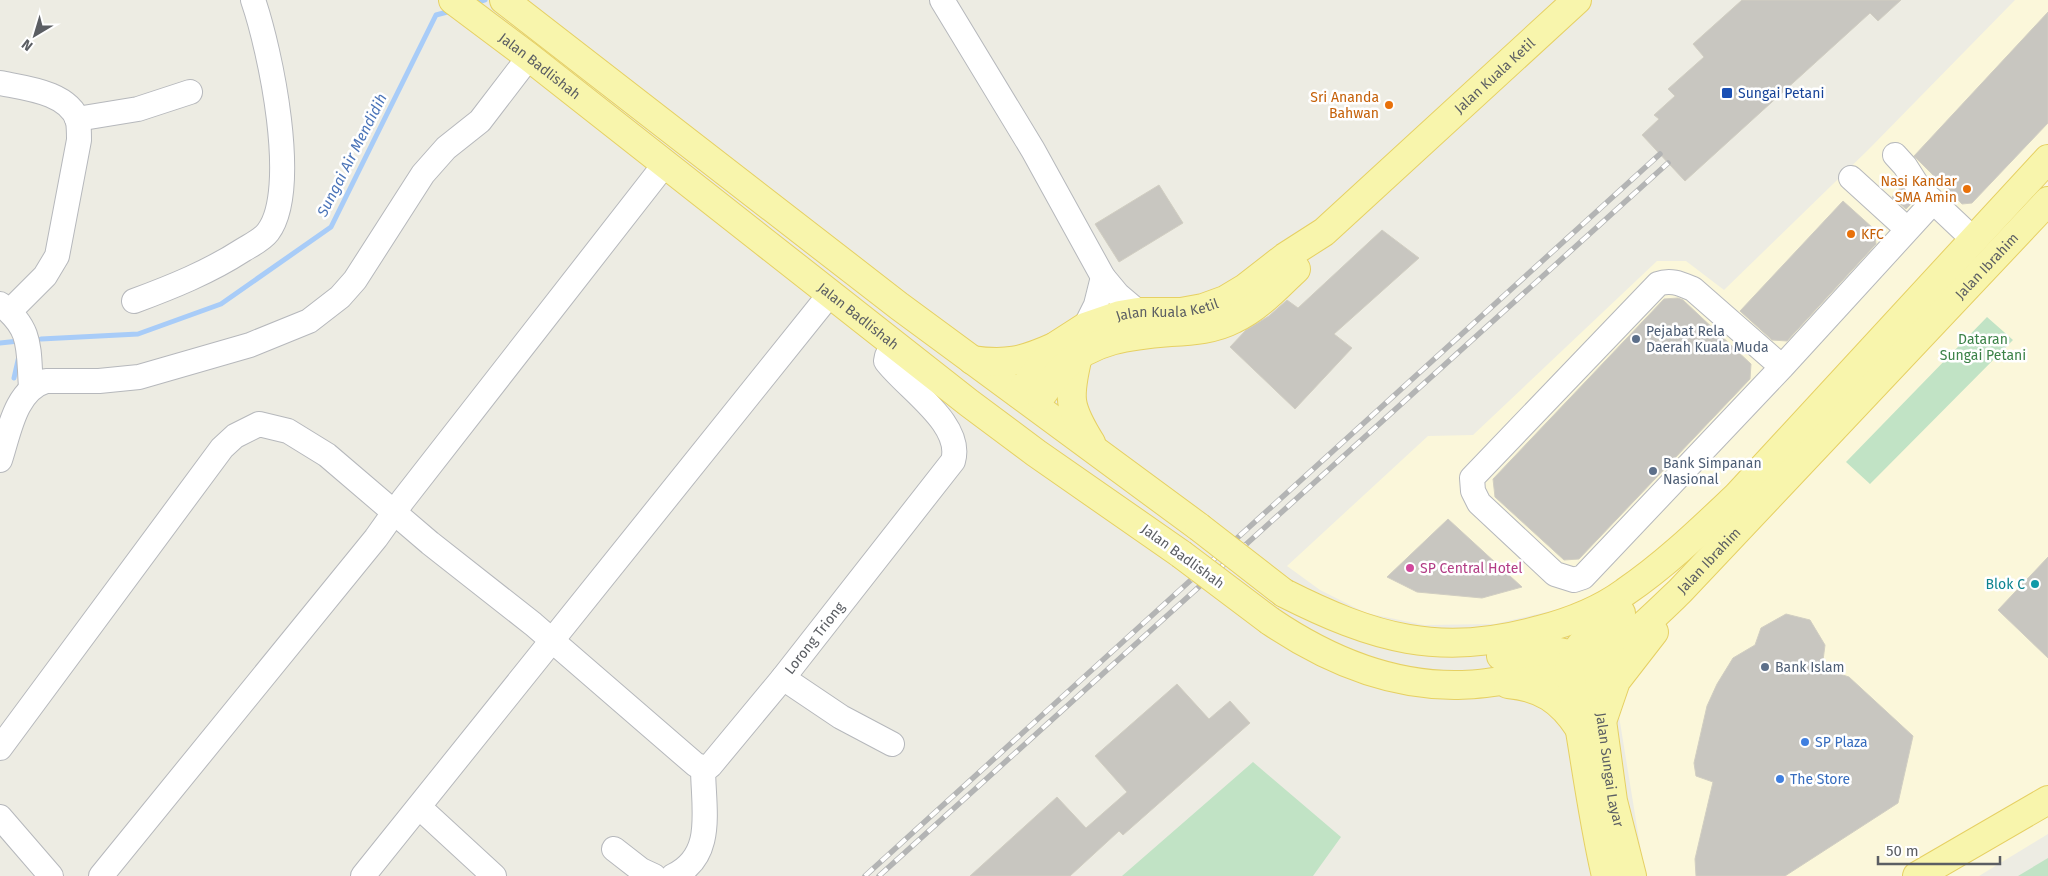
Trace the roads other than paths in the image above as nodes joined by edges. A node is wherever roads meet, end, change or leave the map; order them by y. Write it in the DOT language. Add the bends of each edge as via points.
graph roads {
  1 [pos="253,0"];
  2 [pos="453,0"];
  3 [pos="942,0"];
  4 [pos="1577,0"];
  5 [pos="510,5"];
  6 [pos="529,57"];
  7 [pos="0,83"];
  8 [pos="190,92"];
  9 [pos="77,119"];
  10 [pos="2048,160"];
  11 [pos="665,164"];
  12 [pos="1851,178"];
  13 [pos="2048,201"];
  14 [pos="1933,202"];
  15 [pos="1908,229"];
  16 [pos="1324,232"];
  17 [pos="1977,235"];
  18 [pos="1103,277"];
  19 [pos="830,294"];
  20 [pos="134,302"];
  21 [pos="5,308"];
  22 [pos="1138,312"];
  23 [pos="860,318"];
  24 [pos="1085,327"];
  25 [pos="894,345"];
  26 [pos="1068,350"];
  27 [pos="970,359"];
  28 [pos="1782,366"];
  29 [pos="31,387"];
  30 [pos="1025,401"];
  31 [pos="1097,453"];
  32 [pos="0,460"];
  33 [pos="394,512"];
  34 [pos="1685,545"];
  35 [pos="1176,550"];
  36 [pos="1680,591"];
  37 [pos="1270,621"];
  38 [pos="1388,636"];
  39 [pos="553,642"];
  40 [pos="1579,662"];
  41 [pos="782,678"];
  42 [pos="1495,682"];
  43 [pos="1592,727"];
  44 [pos="892,744"];
  45 [pos="0,748"];
  46 [pos="703,768"];
  47 [pos="2048,800"];
  48 [pos="419,808"];
  49 [pos="0,818"];
  50 [pos="614,849"];
  51 [pos="51,876"];
  52 [pos="100,876"];
  53 [pos="363,876"];
  54 [pos="494,876"];
  55 [pos="657,876"];
  56 [pos="1606,876"];
  57 [pos="1632,876"];
  58 [pos="1917,876"];
  1 -- 20 [label="street" via="275,82 282,193 278,216 267,234 218,266"];
  2 -- 6 [label="main road, Jalan Badlishah"];
  3 -- 18 [label="street"];
  4 -- 16 [label="main road, Jalan Kuala Ketil"];
  5 -- 27 [label="main road"];
  6 -- 11 [label="main road, Jalan Badlishah"];
  6 -- 29 [label="street" via="484,116 446,148 423,174 355,280 310,321 250,345 139,377 46,381"];
  7 -- 9 [label="street" via="54,97 66,104"];
  8 -- 9 [label="street" via="138,109"];
  9 -- 21 [label="street" via="79,140 57,256 45,276"];
  10 -- 17 [label="main road, Jalan Ibrahim"];
  11 -- 19 [label="main road, Jalan Badlishah"];
  11 -- 33 [label="street"];
  12 -- 15 [label="street"];
  13 -- 36 [label="main road, Jalan Ibrahim"];
  14 -- 15 [label="street"];
  14 -- 17 [label="street"];
  14 -- 17 [label="street" via="1900,161 1928,178"];
  15 -- 28 [label="street"];
  16 -- 22 [label="main road, Jalan Kuala Ketil" via="1225,300 1181,312"];
  16 -- 26 [label="main road, Jalan Kuala Ketil" via="1296,269 1255,306 1234,319 1194,330 1135,336"];
  17 -- 34 [label="main road, Jalan Ibrahim" via="1817,412"];
  18 -- 22 [label="street" via="1118,296"];
  18 -- 24 [label="street" via="1096,305"];
  19 -- 23 [label="main road, Jalan Badlishah"];
  19 -- 39 [label="street"];
  21 -- 29 [label="street" via="26,331"];
  22 -- 24 [label="main road, Jalan Kuala Ketil"];
  23 -- 25 [label="main road, Jalan Badlishah"];
  23 -- 30 [label="main road" via="880,321 894,328 984,392 1008,403"];
  24 -- 26 [label="main road, Jalan Kuala Ketil"];
  25 -- 35 [label="main road, Jalan Badlishah" via="1036,453"];
  25 -- 41 [label="street, Lorong Triong" via="886,361 928,404 952,436 953,461"];
  26 -- 27 [label="main road" via="1020,361 994,363"];
  26 -- 30 [label="main road, Jalan Kuala Ketil" via="1062,369"];
  26 -- 31 [label="main road" via="1071,406"];
  27 -- 30 [label="main road"];
  28 -- 28 [label="street" via="1583,576 1574,580 1555,574 1480,503 1473,492 1472,478 1658,284 1680,283 1693,289"];
  29 -- 32 [label="street" via="15,416"];
  30 -- 31 [label="main road"];
  30 -- 35 [label="main road" via="1036,431 1154,519 1167,532"];
  31 -- 38 [label="main road, Jalan Ibrahim, bridge" via="1284,593 1326,614"];
  33 -- 39 [label="street"];
  33 -- 45 [label="street" via="309,442 272,425 259,424 247,428 222,448"];
  33 -- 52 [label="street"];
  34 -- 38 [label="main road, Jalan Ibrahim" via="1625,593 1584,616 1558,625 1513,637 1462,644"];
  34 -- 40 [label="main road" via="1670,571 1652,589 1593,632"];
  35 -- 37 [label="main road, Jalan Badlishah, bridge"];
  36 -- 40 [label="main road, Jalan Ibrahim" via="1644,625"];
  36 -- 43 [label="main road" via="1670,614 1625,667"];
  37 -- 42 [label="main road, Jalan Ibrahim" via="1324,654 1388,677 1439,685"];
  38 -- 40 [label="main road" via="1400,647 1438,658 1471,659 1543,650"];
  39 -- 46 [label="street"];
  39 -- 48 [label="street"];
  40 -- 42 [label="main road, Jalan Ibrahim"];
  40 -- 43 [label="main road, Jalan Sungai Layar"];
  41 -- 44 [label="street" via="841,717"];
  41 -- 46 [label="street, Lorong Triong" via="714,764"];
  42 -- 43 [label="main road" via="1521,685 1545,693"];
  43 -- 56 [label="main road, Jalan Sungai Layar" via="1591,806"];
  43 -- 57 [label="main road, Jalan Sungai Layar"];
  46 -- 55 [label="street" via="702,847 694,862"];
  47 -- 58 [label="main road"];
  48 -- 53 [label="street"];
  48 -- 54 [label="street"];
  49 -- 51 [label="street"];
  50 -- 55 [label="street"];
}
